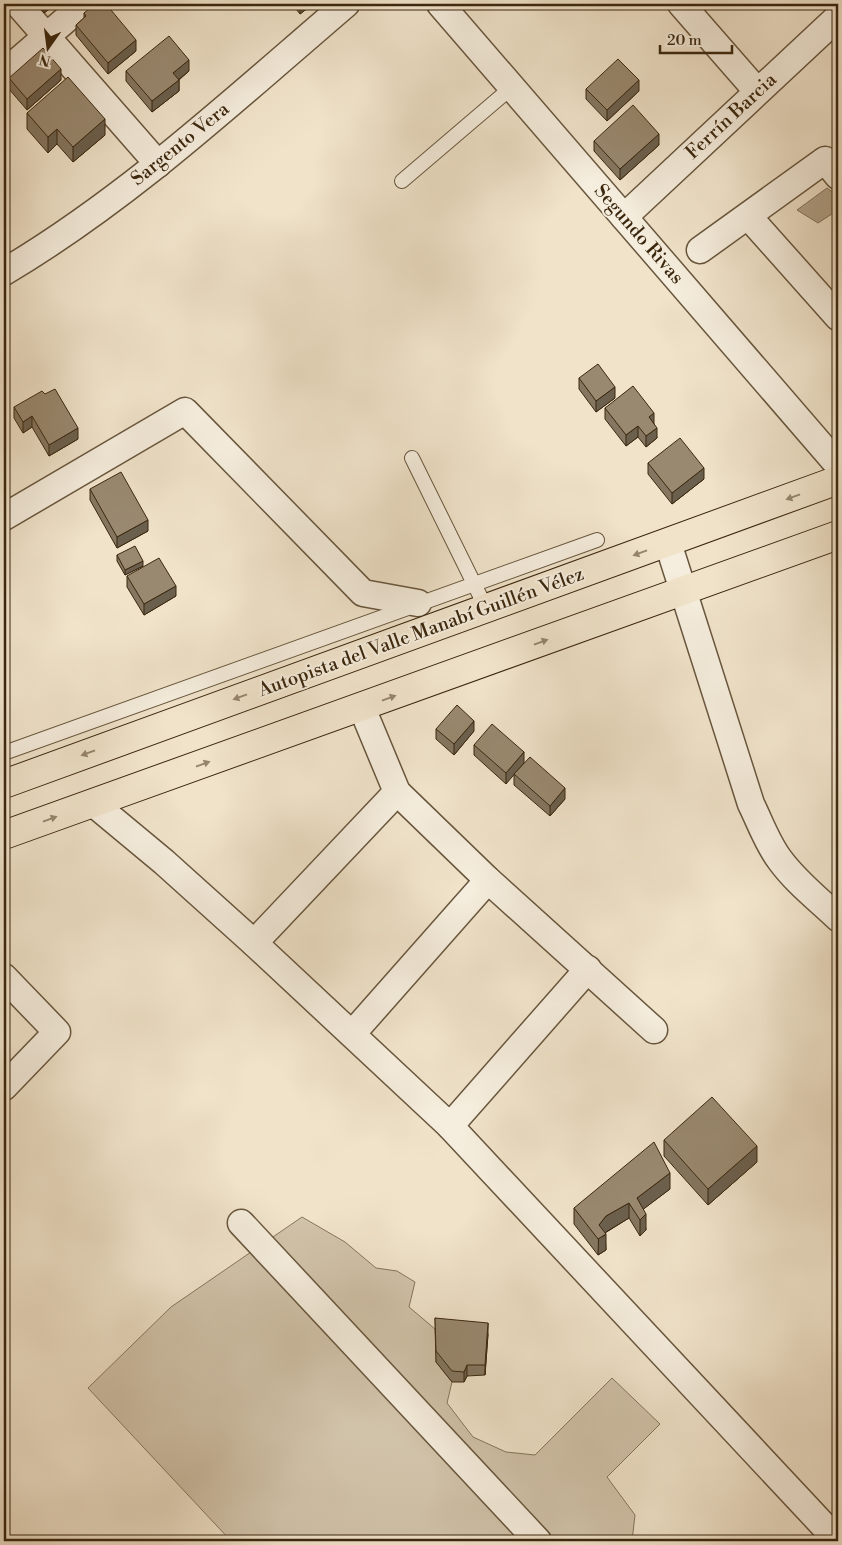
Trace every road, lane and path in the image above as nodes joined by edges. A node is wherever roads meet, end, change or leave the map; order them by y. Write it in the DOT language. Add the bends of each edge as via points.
graph roads {
  1 [pos="18,4"];
  2 [pos="84,4"];
  3 [pos="346,4"];
  4 [pos="440,4"];
  5 [pos="681,4"];
  6 [pos="836,23"];
  7 [pos="47,36"];
  8 [pos="4,74"];
  9 [pos="512,86"];
  10 [pos="757,91"];
  11 [pos="158,164"];
  12 [pos="838,176"];
  13 [pos="402,181"];
  14 [pos="748,216"];
  15 [pos="624,217"];
  16 [pos="700,250"];
  17 [pos="4,272"];
  18 [pos="838,317"];
  19 [pos="412,458"];
  20 [pos="838,465"];
  21 [pos="838,480"];
  22 [pos="4,517"];
  23 [pos="838,535"];
  24 [pos="597,540"];
  25 [pos="668,542"];
  26 [pos="474,583"];
  27 [pos="684,590"];
  28 [pos="363,593"];
  29 [pos="418,603"];
  30 [pos="486,608"];
  31 [pos="377,618"];
  32 [pos="362,708"];
  33 [pos="4,753"];
  34 [pos="4,784"];
  35 [pos="397,792"];
  36 [pos="93,803"];
  37 [pos="4,835"];
  38 [pos="488,880"];
  39 [pos="838,918"];
  40 [pos="254,943"];
  41 [pos="588,969"];
  42 [pos="4,977"];
  43 [pos="654,1030"];
  44 [pos="352,1034"];
  45 [pos="4,1087"];
  46 [pos="450,1126"];
  47 [pos="241,1223"];
  48 [pos="538,1541"];
  49 [pos="838,1541"];
  1 -- 7 [label="street"];
  2 -- 7 [label="street"];
  3 -- 11 [label="street, Sargento Vera"];
  4 -- 9 [label="street, Segundo Rivas"];
  5 -- 10 [label="street"];
  6 -- 10 [label="street, Ferrín Barcia"];
  7 -- 8 [label="street"];
  7 -- 11 [label="street"];
  9 -- 13 [label="lane"];
  9 -- 15 [label="street, Segundo Rivas"];
  10 -- 15 [label="street, Ferrín Barcia"];
  11 -- 17 [label="street, Sargento Vera" via="71,229"];
  12 -- 14 [label="street" via="825,160"];
  14 -- 16 [label="street"];
  14 -- 18 [label="street"];
  15 -- 20 [label="street, Segundo Rivas"];
  19 -- 26 [label="lane"];
  21 -- 25 [label="main road, Autopista del Valle Manabí Guillén Vélez, one-way"];
  22 -- 28 [label="street" via="185,411"];
  23 -- 27 [label="main road"];
  24 -- 26 [label="lane"];
  25 -- 27 [label="street"];
  25 -- 30 [label="main road, Autopista del Valle Manabí Guillén Vélez, one-way"];
  26 -- 29 [label="lane"];
  26 -- 30 [label="lane"];
  32 -- 27 [label="main road, one-way"];
  27 -- 39 [label="street" via="751,804 764,832 779,859 797,880"];
  28 -- 29 [label="street"];
  28 -- 31 [label="lane"];
  29 -- 31 [label="lane"];
  30 -- 34 [label="main road, Autopista del Valle Manabí Guillén Vélez, one-way"];
  31 -- 33 [label="lane"];
  32 -- 35 [label="street"];
  36 -- 32 [label="main road, one-way"];
  35 -- 38 [label="street"];
  35 -- 40 [label="street"];
  37 -- 36 [label="main road, one-way"];
  36 -- 40 [label="street"];
  38 -- 41 [label="street"];
  38 -- 44 [label="street"];
  40 -- 44 [label="street"];
  41 -- 43 [label="street"];
  41 -- 46 [label="street"];
  42 -- 45 [label="street" via="57,1032"];
  44 -- 46 [label="street"];
  46 -- 49 [label="street"];
  47 -- 48 [label="street"];
}
